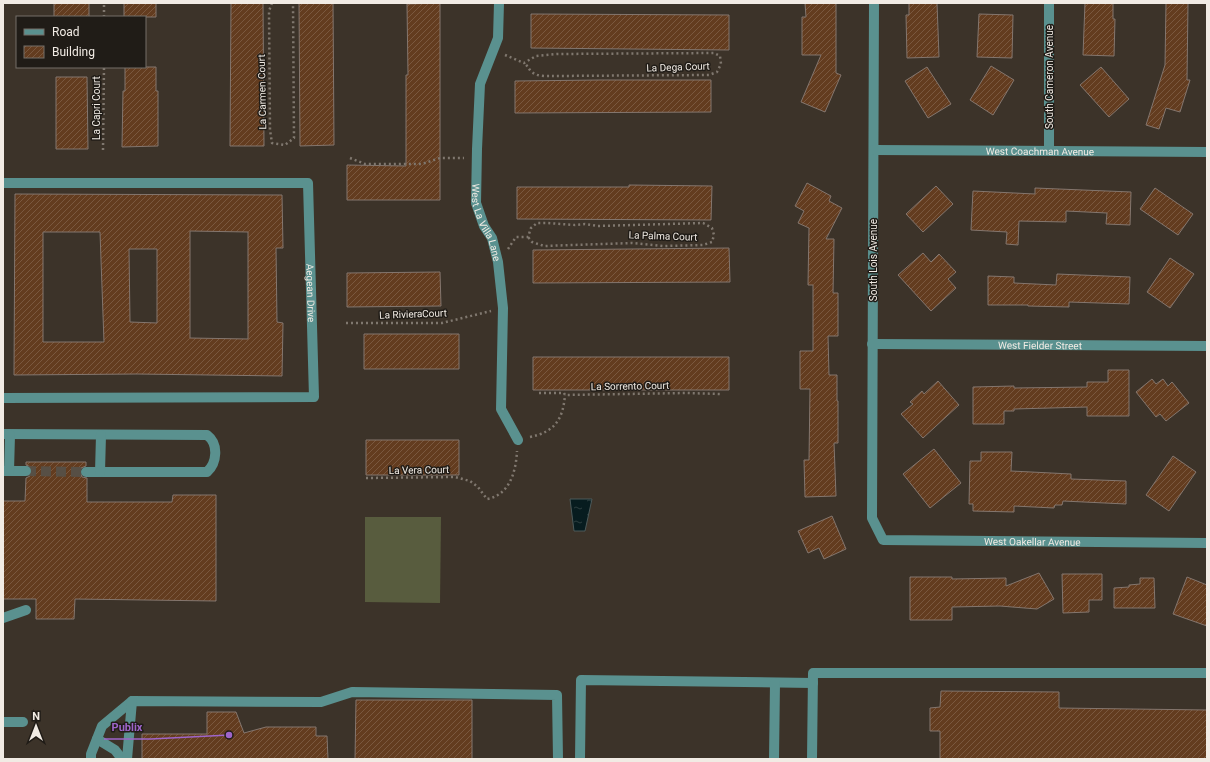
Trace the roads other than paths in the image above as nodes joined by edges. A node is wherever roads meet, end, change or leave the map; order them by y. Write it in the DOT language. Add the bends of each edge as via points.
graph roads {
  1 [pos="499,3"];
  2 [pos="874,3"];
  3 [pos="1049,3"];
  4 [pos="874,150"];
  5 [pos="1049,151"];
  6 [pos="1207,152"];
  7 [pos="3,183"];
  8 [pos="872,344"];
  9 [pos="1207,346"];
  10 [pos="3,398"];
  11 [pos="6,434"];
  12 [pos="101,435"];
  13 [pos="518,440"];
  14 [pos="6,471"];
  15 [pos="26,471"];
  16 [pos="86,472"];
  17 [pos="100,472"];
  18 [pos="872,518"];
  19 [pos="1207,544"];
  20 [pos="26,610"];
  21 [pos="3,618"];
  22 [pos="1207,674"];
  23 [pos="774,683"];
  24 [pos="813,683"];
  25 [pos="132,700"];
  26 [pos="3,722"];
  27 [pos="22,722"];
  28 [pos="97,739"];
  29 [pos="91,759"];
  30 [pos="122,759"];
  31 [pos="127,759"];
  32 [pos="558,759"];
  33 [pos="580,759"];
  34 [pos="774,759"];
  35 [pos="812,759"];
  1 -- 13 [label="street, West La Villa Lane" via="498,38 480,84 476,203 484,226 492,238 498,262 503,308 501,409"];
  2 -- 4 [label="street, South Lois Avenue"];
  3 -- 5 [label="street, South Cameron Avenue"];
  4 -- 5 [label="street, West Coachman Avenue"];
  4 -- 8 [label="street, South Lois Avenue"];
  5 -- 6 [label="street, West Coachman Avenue"];
  7 -- 10 [label="street, Aegean Drive" via="308,183 314,397"];
  8 -- 9 [label="street, West Fielder Street"];
  8 -- 18 [label="street, South Lois Avenue"];
  11 -- 12 [label="street"];
  11 -- 14 [label="street"];
  12 -- 17 [label="street"];
  12 -- 17 [label="street" via="207,435 214,445 214,460 207,472"];
  14 -- 15 [label="street"];
  16 -- 17 [label="street"];
  18 -- 19 [label="street, West Oakellar Avenue" via="883,540"];
  20 -- 21 [label="street"];
  22 -- 24 [label="street" via="813,672"];
  23 -- 24 [label="street"];
  23 -- 33 [label="street" via="581,680"];
  23 -- 34 [label="street"];
  24 -- 35 [label="street"];
  25 -- 28 [label="street" via="102,726"];
  25 -- 31 [label="street"];
  25 -- 32 [label="street" via="321,702 352,692 558,695"];
  26 -- 27 [label="street"];
  28 -- 29 [label="street"];
  28 -- 30 [label="street" via="116,750"];
}
